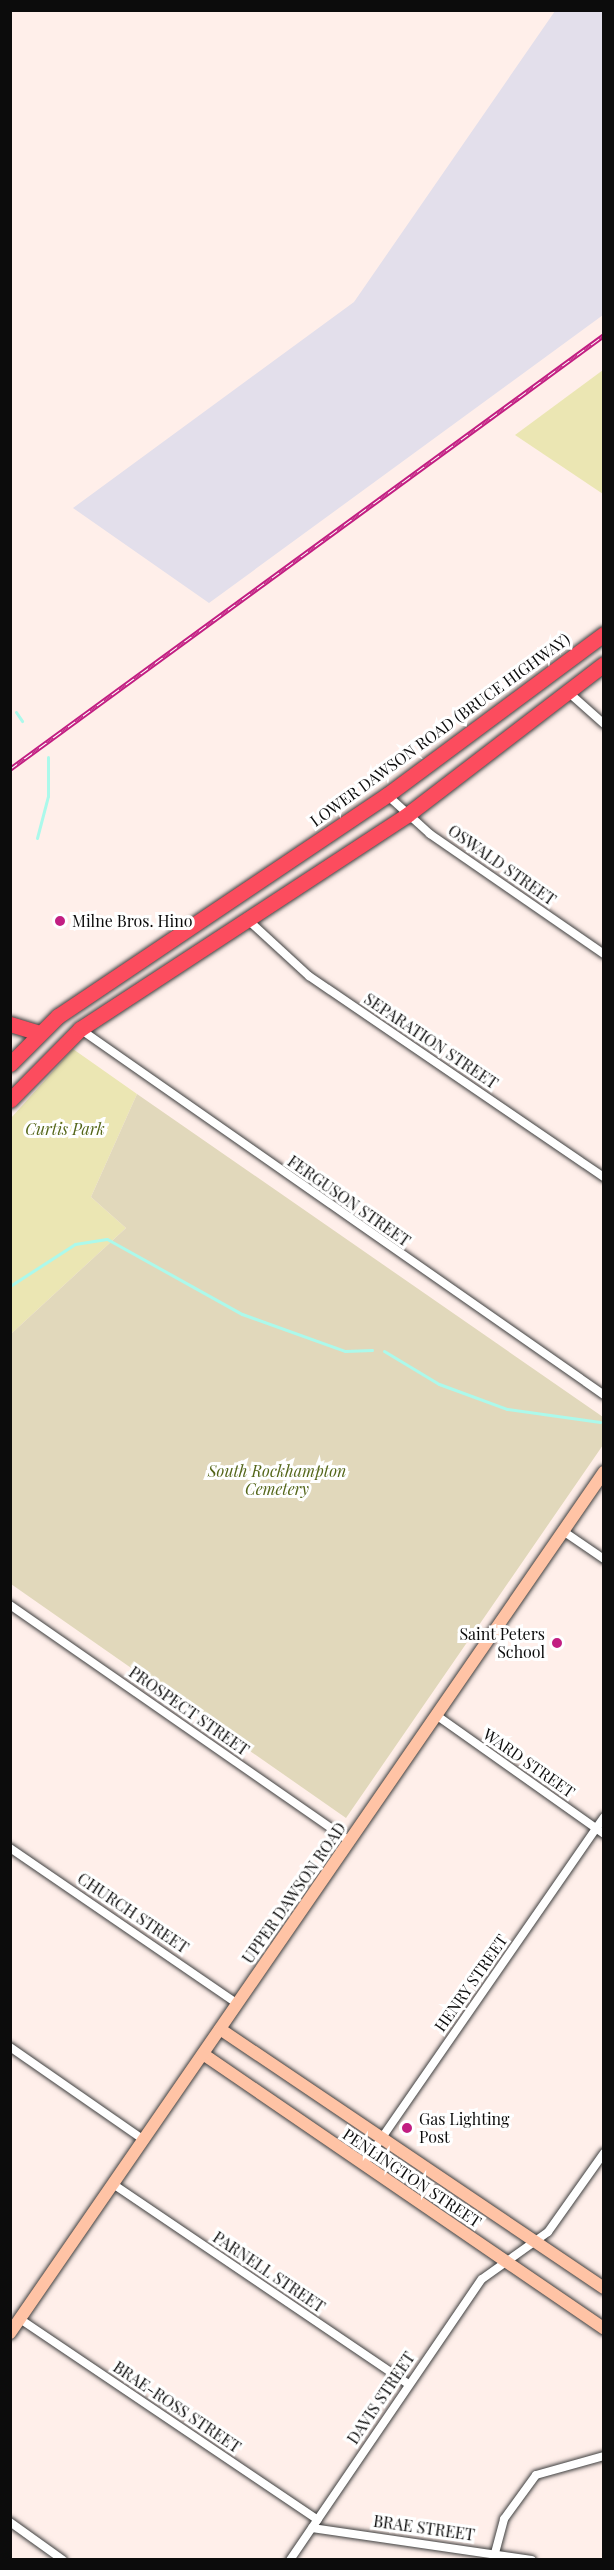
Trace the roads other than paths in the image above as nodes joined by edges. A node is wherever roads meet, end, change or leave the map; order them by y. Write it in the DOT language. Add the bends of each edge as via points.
graph roads {
  1 [pos="603,634"];
  2 [pos="603,664"];
  3 [pos="568,692"];
  4 [pos="603,724"];
  5 [pos="387,795"];
  6 [pos="406,815"];
  7 [pos="248,920"];
  8 [pos="603,954"];
  9 [pos="10,1024"];
  10 [pos="80,1029"];
  11 [pos="39,1033"];
  12 [pos="10,1064"];
  13 [pos="10,1100"];
  14 [pos="603,1177"];
  15 [pos="603,1395"];
  16 [pos="603,1472"];
  17 [pos="563,1531"];
  18 [pos="603,1558"];
  19 [pos="10,1605"];
  20 [pos="436,1715"];
  21 [pos="603,1817"];
  22 [pos="600,1832"];
  23 [pos="350,1841"];
  24 [pos="10,1848"];
  25 [pos="238,2004"];
  26 [pos="220,2029"];
  27 [pos="10,2047"];
  28 [pos="203,2054"];
  29 [pos="381,2139"];
  30 [pos="144,2140"];
  31 [pos="603,2153"];
  32 [pos="363,2165"];
  33 [pos="113,2184"];
  34 [pos="537,2243"];
  35 [pos="506,2262"];
  36 [pos="603,2288"];
  37 [pos="20,2319"];
  38 [pos="603,2329"];
  39 [pos="10,2333"];
  40 [pos="408,2384"];
  41 [pos="603,2456"];
  42 [pos="318,2520"];
  43 [pos="10,2522"];
  44 [pos="312,2528"];
  45 [pos="495,2553"];
  46 [pos="63,2559"];
  47 [pos="290,2559"];
  48 [pos="532,2559"];
  1 -- 5 [label="highway, LOWER DAWSON ROAD (BRUCE HIGHWAY)"];
  2 -- 3 [label="highway"];
  3 -- 4 [label="street"];
  3 -- 6 [label="highway"];
  5 -- 6 [label="street, OSWALD STREET"];
  5 -- 11 [label="highway, LOWER DAWSON ROAD (BRUCE HIGHWAY)" via="58,1016"];
  6 -- 7 [label="highway"];
  6 -- 8 [label="street, OSWALD STREET"];
  7 -- 10 [label="highway"];
  7 -- 14 [label="street, SEPARATION STREET" via="309,976"];
  9 -- 11 [label="highway"];
  10 -- 13 [label="highway"];
  10 -- 15 [label="street, FERGUSON STREET"];
  11 -- 12 [label="highway, LOWER DAWSON ROAD (BRUCE HIGHWAY)"];
  16 -- 17 [label="street, UPPER DAWSON ROAD"];
  17 -- 18 [label="street"];
  17 -- 20 [label="street, UPPER DAWSON ROAD"];
  19 -- 23 [label="street, PROSPECT STREET"];
  20 -- 22 [label="street, WARD STREET"];
  20 -- 23 [label="street, UPPER DAWSON ROAD"];
  21 -- 22 [label="street, HENRY STREET"];
  22 -- 29 [label="street, HENRY STREET"];
  23 -- 25 [label="street, UPPER DAWSON ROAD"];
  24 -- 25 [label="street, CHURCH STREET"];
  25 -- 26 [label="street, UPPER DAWSON ROAD"];
  26 -- 28 [label="street, UPPER DAWSON ROAD"];
  26 -- 29 [label="street, PENLINGTON STREET"];
  27 -- 30 [label="street"];
  28 -- 30 [label="street, UPPER DAWSON ROAD"];
  28 -- 32 [label="street, PENLINGTON STREET"];
  29 -- 32 [label="street, HENRY STREET"];
  29 -- 34 [label="street, PENLINGTON STREET"];
  30 -- 33 [label="street, UPPER DAWSON ROAD"];
  31 -- 34 [label="street"];
  32 -- 35 [label="street, PENLINGTON STREET"];
  33 -- 37 [label="street, UPPER DAWSON ROAD"];
  33 -- 40 [label="street, PARNELL STREET"];
  34 -- 35 [label="street, DAVIS STREET"];
  34 -- 36 [label="street, PENLINGTON STREET"];
  35 -- 38 [label="street, PENLINGTON STREET"];
  35 -- 40 [label="street, DAVIS STREET" via="482,2279"];
  37 -- 39 [label="street, UPPER DAWSON ROAD"];
  37 -- 42 [label="street, BRAE-ROSS STREET"];
  40 -- 42 [label="street, DAVIS STREET"];
  41 -- 45 [label="street" via="536,2475 504,2518"];
  42 -- 44 [label="street, DAVIS STREET"];
  43 -- 46 [label="street"];
  44 -- 45 [label="street, BRAE STREET"];
  44 -- 47 [label="street, DAVIS STREET"];
  45 -- 48 [label="street, BRAE STREET"];
}
